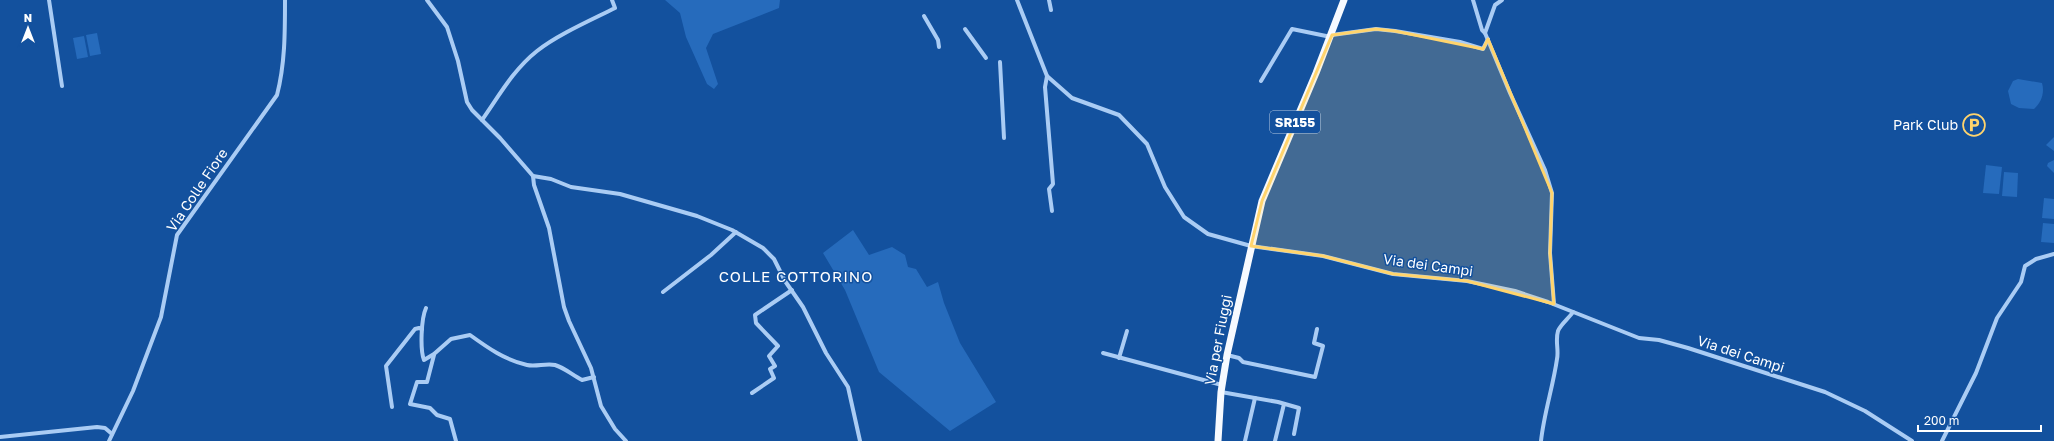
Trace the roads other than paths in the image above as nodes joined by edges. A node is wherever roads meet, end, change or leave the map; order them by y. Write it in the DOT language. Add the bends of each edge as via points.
graph roads {
  1 [pos="49,0"];
  2 [pos="285,0"];
  3 [pos="427,0"];
  4 [pos="612,0"];
  5 [pos="1017,0"];
  6 [pos="1049,0"];
  7 [pos="1344,0"];
  8 [pos="1473,0"];
  9 [pos="1502,0"];
  10 [pos="1051,10"];
  11 [pos="924,16"];
  12 [pos="965,28"];
  13 [pos="1486,33"];
  14 [pos="1331,36"];
  15 [pos="1488,39"];
  16 [pos="939,47"];
  17 [pos="986,58"];
  18 [pos="1000,62"];
  19 [pos="1048,76"];
  20 [pos="1261,81"];
  21 [pos="62,86"];
  22 [pos="482,120"];
  23 [pos="1004,138"];
  24 [pos="533,176"];
  25 [pos="1052,211"];
  26 [pos="736,232"];
  27 [pos="1251,246"];
  28 [pos="2054,254"];
  29 [pos="792,290"];
  30 [pos="663,292"];
  31 [pos="1554,304"];
  32 [pos="426,308"];
  33 [pos="1573,312"];
  34 [pos="422,329"];
  35 [pos="1317,329"];
  36 [pos="1127,331"];
  37 [pos="1103,353"];
  38 [pos="434,354"];
  39 [pos="1227,355"];
  40 [pos="1120,358"];
  41 [pos="594,377"];
  42 [pos="1222,389"];
  43 [pos="752,393"];
  44 [pos="1255,398"];
  45 [pos="1284,404"];
  46 [pos="392,407"];
  47 [pos="112,434"];
  48 [pos="1294,434"];
  49 [pos="0,437"];
  50 [pos="109,441"];
  51 [pos="456,441"];
  52 [pos="626,441"];
  53 [pos="860,441"];
  54 [pos="1218,441"];
  55 [pos="1245,441"];
  56 [pos="1275,441"];
  57 [pos="1541,441"];
  58 [pos="1912,441"];
  59 [pos="1942,441"];
  1 -- 21 [label="street"];
  2 -- 47 [label="street, Via Colle Fiore" via="285,54 277,95 177,234 161,317 133,391"];
  3 -- 22 [label="street" via="446,28 458,61 467,102"];
  4 -- 22 [label="street" via="615,8 538,50 525,62 511,77"];
  5 -- 19 [label="street, Via dei Campi"];
  6 -- 10 [label="street"];
  7 -- 14 [label="main road, SR155"];
  8 -- 13 [label="street" via="1482,30"];
  9 -- 13 [label="street" via="1495,5"];
  11 -- 16 [label="street" via="938,40"];
  12 -- 17 [label="street"];
  13 -- 15 [label="street"];
  14 -- 15 [label="street" via="1376,29 1464,43 1483,49"];
  14 -- 20 [label="street" via="1292,29"];
  14 -- 27 [label="main road, SR155" via="1262,201"];
  15 -- 31 [label="street" via="1545,170 1552,193 1550,253"];
  18 -- 23 [label="street"];
  19 -- 25 [label="street" via="1045,87 1053,184 1049,190"];
  19 -- 27 [label="street, Via dei Campi" via="1072,98 1119,115 1124,120 1147,144 1165,188 1184,217 1208,234"];
  22 -- 24 [label="street"];
  24 -- 26 [label="street" via="551,179 571,187 630,196 697,216"];
  24 -- 41 [label="street" via="549,228 564,307"];
  26 -- 29 [label="street" via="758,243 768,252"];
  26 -- 30 [label="street"];
  27 -- 31 [label="street, Via dei Campi" via="1323,256 1393,274 1467,281 1514,291"];
  27 -- 39 [label="main road, Via per Fiuggi / SR155"];
  28 -- 59 [label="street" via="2036,259 2025,266 2021,282 1997,318 1976,373"];
  29 -- 43 [label="street" via="755,315 756,323 778,346 769,356 775,366 770,370 774,378"];
  29 -- 53 [label="street" via="848,387"];
  31 -- 33 [label="street, Via dei Campi"];
  32 -- 34 [label="street"];
  33 -- 57 [label="street" via="1558,330 1558,356 1545,409"];
  33 -- 58 [label="street, Via dei Campi" via="1639,338 1659,340 1688,348 1825,392 1866,411"];
  34 -- 38 [label="street" via="424,360"];
  34 -- 46 [label="street" via="414,329 386,366"];
  35 -- 39 [label="street" via="1314,343 1323,346 1315,376 1243,362 1240,358"];
  36 -- 40 [label="street"];
  37 -- 40 [label="street"];
  38 -- 41 [label="street" via="451,339 470,335 497,354 521,363 555,365 582,380"];
  38 -- 51 [label="street" via="427,382 417,382 410,404 430,408 437,415 450,419"];
  39 -- 42 [label="main road, Via per Fiuggi / SR155"];
  40 -- 42 [label="street"];
  41 -- 52 [label="street" via="602,406 615,429"];
  42 -- 44 [label="street"];
  42 -- 54 [label="main road, Via per Fiuggi / SR155"];
  44 -- 45 [label="street"];
  44 -- 55 [label="street"];
  45 -- 48 [label="street" via="1300,408"];
  45 -- 56 [label="street"];
  47 -- 49 [label="street" via="105,428 97,427"];
  47 -- 50 [label="street, Via Colle Fiore"];
}
